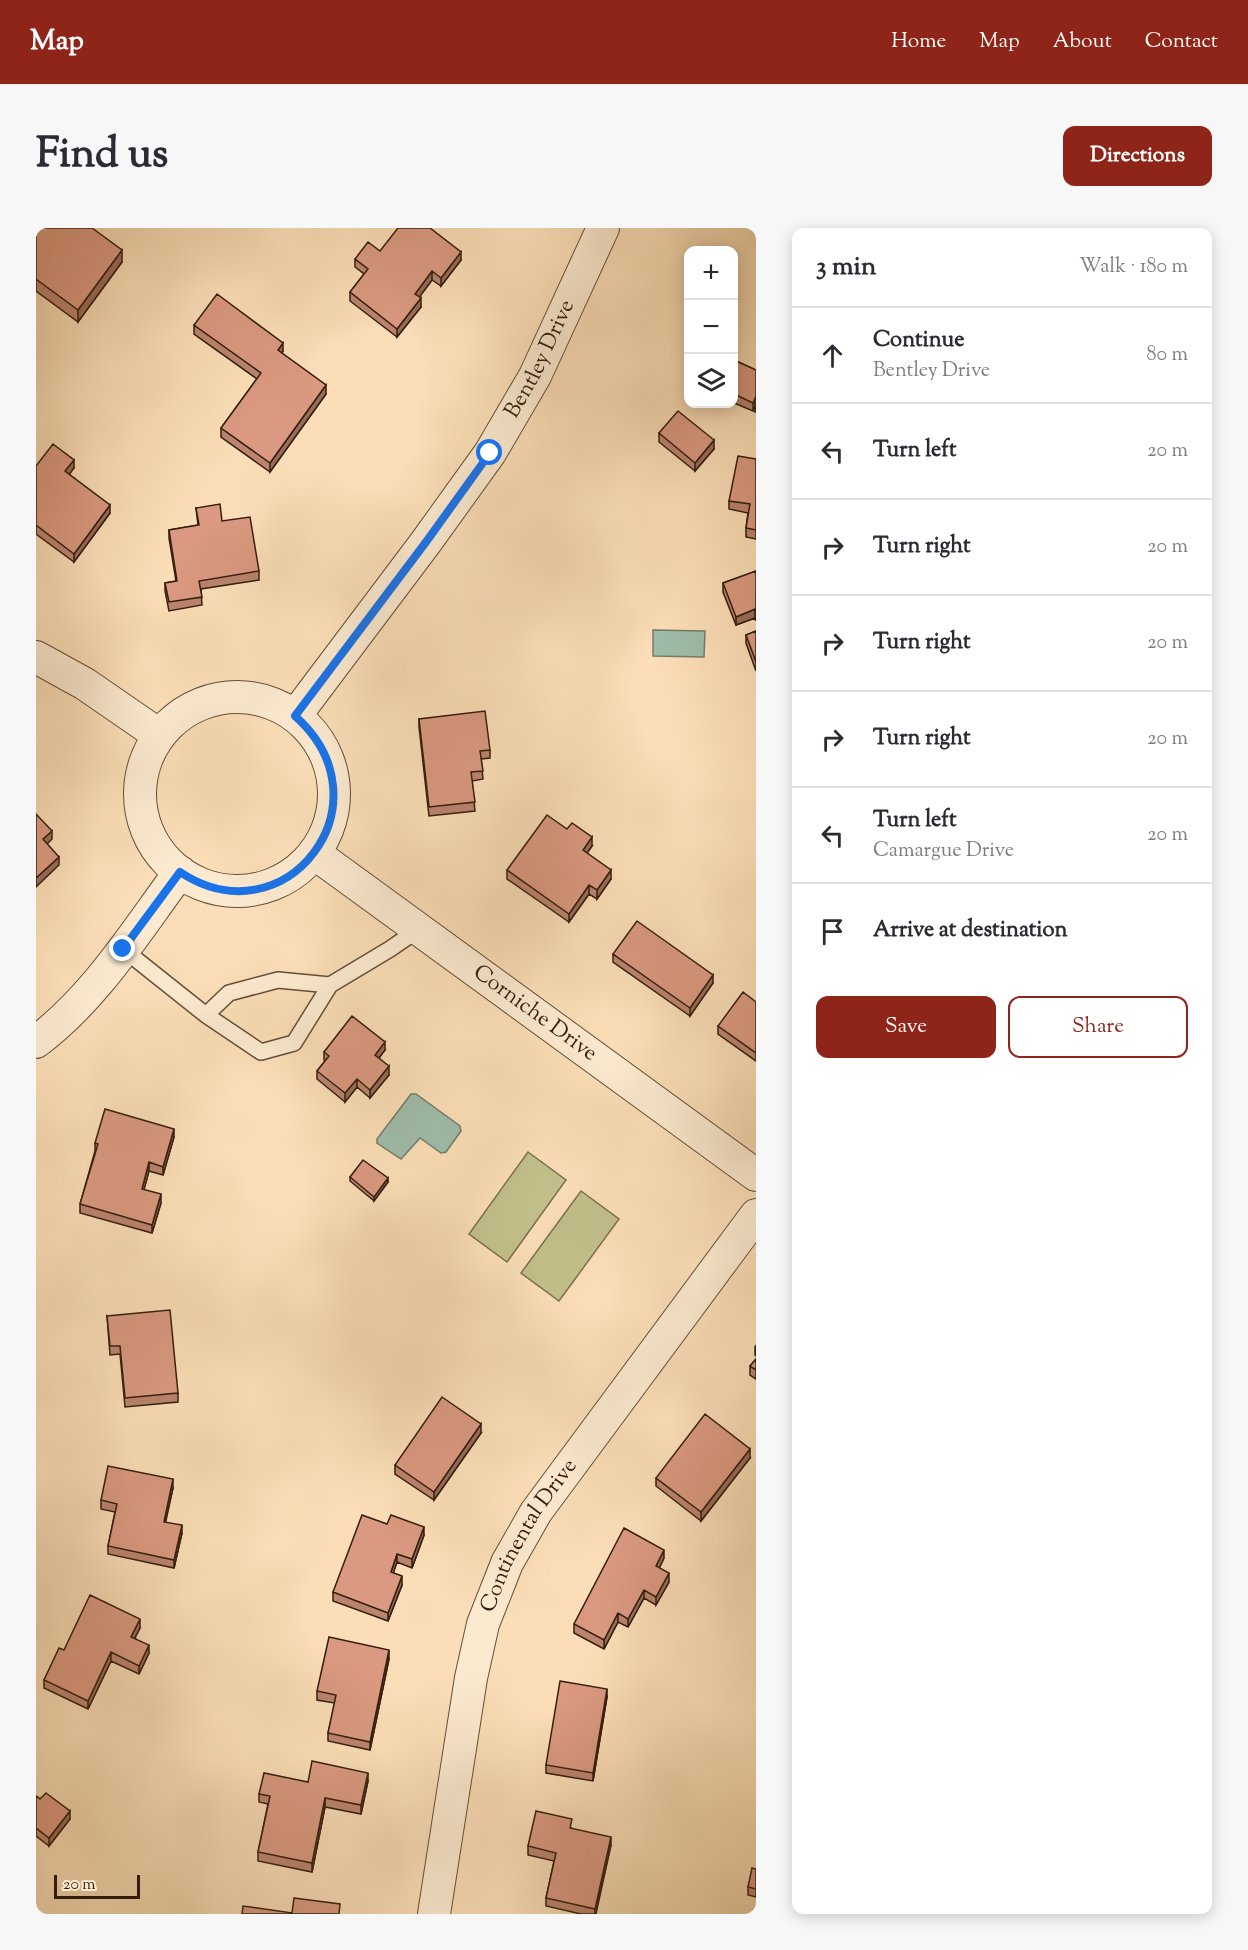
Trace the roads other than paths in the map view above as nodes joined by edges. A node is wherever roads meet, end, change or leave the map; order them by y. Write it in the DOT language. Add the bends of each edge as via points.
graph roads {
  1 [pos="603,228"];
  2 [pos="36,657"];
  3 [pos="295,716"];
  4 [pos="159,735"];
  5 [pos="314,853"];
  6 [pos="180,872"];
  7 [pos="419,929"];
  8 [pos="123,949"];
  9 [pos="330,985"];
  10 [pos="206,1015"];
  11 [pos="36,1042"];
  12 [pos="756,1175"];
  13 [pos="756,1215"];
  14 [pos="434,1914"];
  1 -- 3 [label="street, Bentley Drive" via="535,376 490,453"];
  2 -- 4 [label="street" via="85,684"];
  3 -- 4 [label="street" via="275,704 250,697 224,697 180,713"];
  3 -- 5 [label="street" via="324,749 332,772 334,797 328,828"];
  4 -- 6 [label="street" via="149,749 140,776 139,797 144,825 154,847"];
  5 -- 6 [label="street" via="281,881 253,890 228,891 196,883"];
  5 -- 7 [label="street, Corniche Drive"];
  6 -- 8 [label="street"];
  7 -- 9 [label="lane"];
  7 -- 12 [label="street, Corniche Drive"];
  8 -- 10 [label="lane"];
  8 -- 11 [label="street" via="99,982"];
  9 -- 10 [label="lane" via="278,980 229,993"];
  9 -- 10 [label="lane" via="294,1044 261,1052"];
  13 -- 14 [label="street, Continental Drive" via="536,1512 507,1563 483,1624 471,1678"];
}
